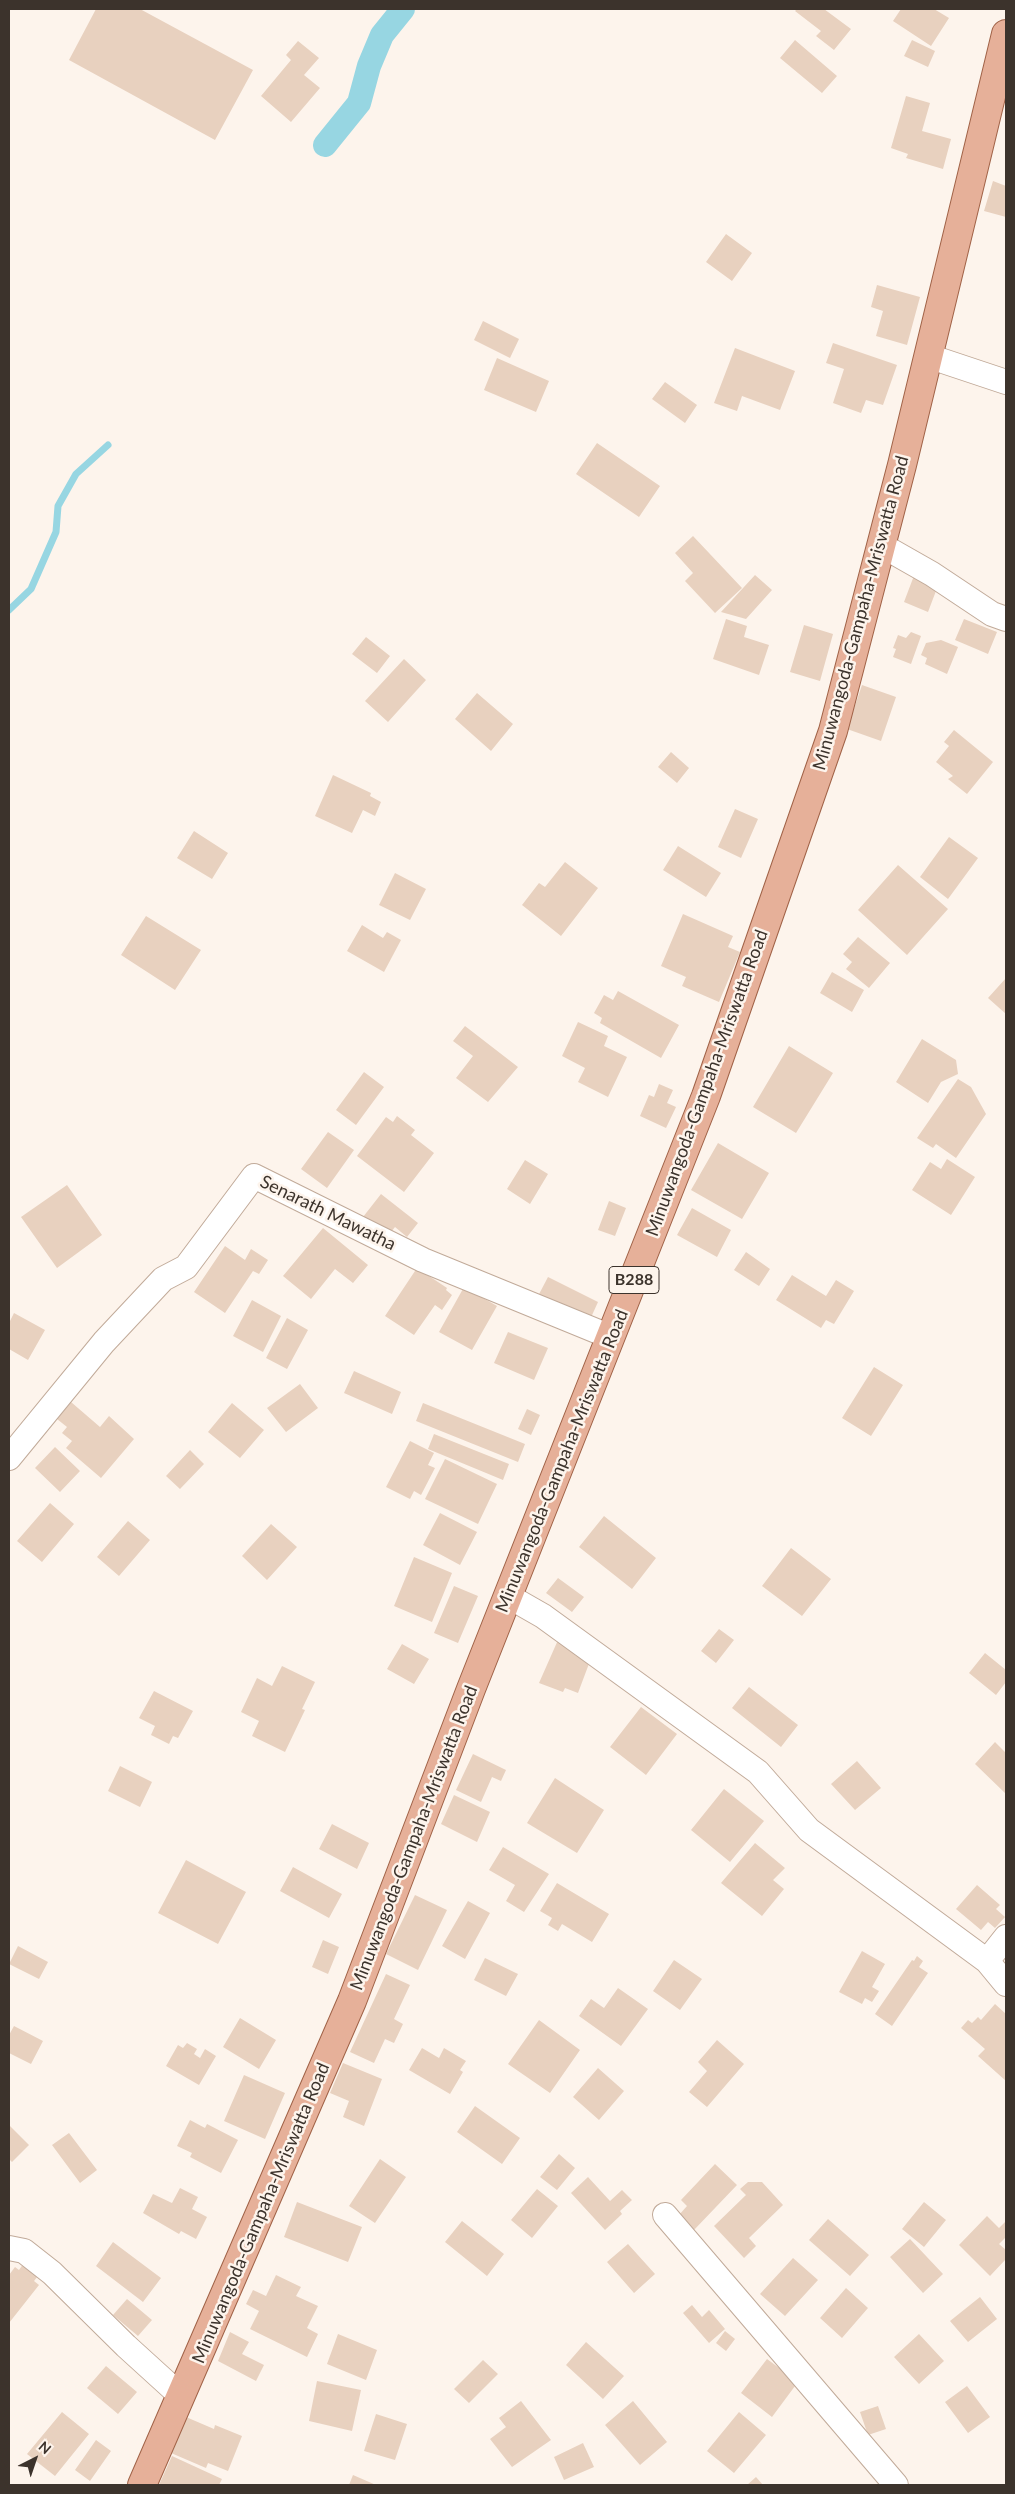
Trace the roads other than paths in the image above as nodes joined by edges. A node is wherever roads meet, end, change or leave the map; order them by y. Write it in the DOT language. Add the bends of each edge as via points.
graph roads {
  1 [pos="1006,34"];
  2 [pos="928,356"];
  3 [pos="1006,382"];
  4 [pos="881,545"];
  5 [pos="1006,619"];
  6 [pos="611,1337"];
  7 [pos="9,1458"];
  8 [pos="508,1596"];
  9 [pos="1006,1937"];
  10 [pos="987,1961"];
  11 [pos="1006,1984"];
  12 [pos="666,2215"];
  13 [pos="9,2248"];
  14 [pos="181,2396"];
  15 [pos="142,2485"];
  16 [pos="896,2485"];
  1 -- 2 [label="main road, Minuwangoda-Gampaha-Mriswatta Road / B288"];
  2 -- 3 [label="street"];
  2 -- 4 [label="main road, Minuwangoda-Gampaha-Mriswatta Road / B288"];
  4 -- 5 [label="street" via="992,614"];
  4 -- 6 [label="main road, Minuwangoda-Gampaha-Mriswatta Road / B288" via="833,731 706,1096"];
  6 -- 7 [label="street, Senarath Mawatha" via="423,1260 254,1176 186,1267 163,1279 104,1342"];
  6 -- 8 [label="main road, Minuwangoda-Gampaha-Mriswatta Road / B288"];
  8 -- 10 [label="street" via="543,1616 758,1772 809,1830"];
  8 -- 14 [label="main road, Minuwangoda-Gampaha-Mriswatta Road / B288" via="352,2001"];
  9 -- 10 [label="street"];
  10 -- 11 [label="street"];
  12 -- 16 [label="street"];
  13 -- 14 [label="street" via="24,2251 52,2273"];
  14 -- 15 [label="main road, Minuwangoda-Gampaha-Mriswatta Road / B288"];
}
